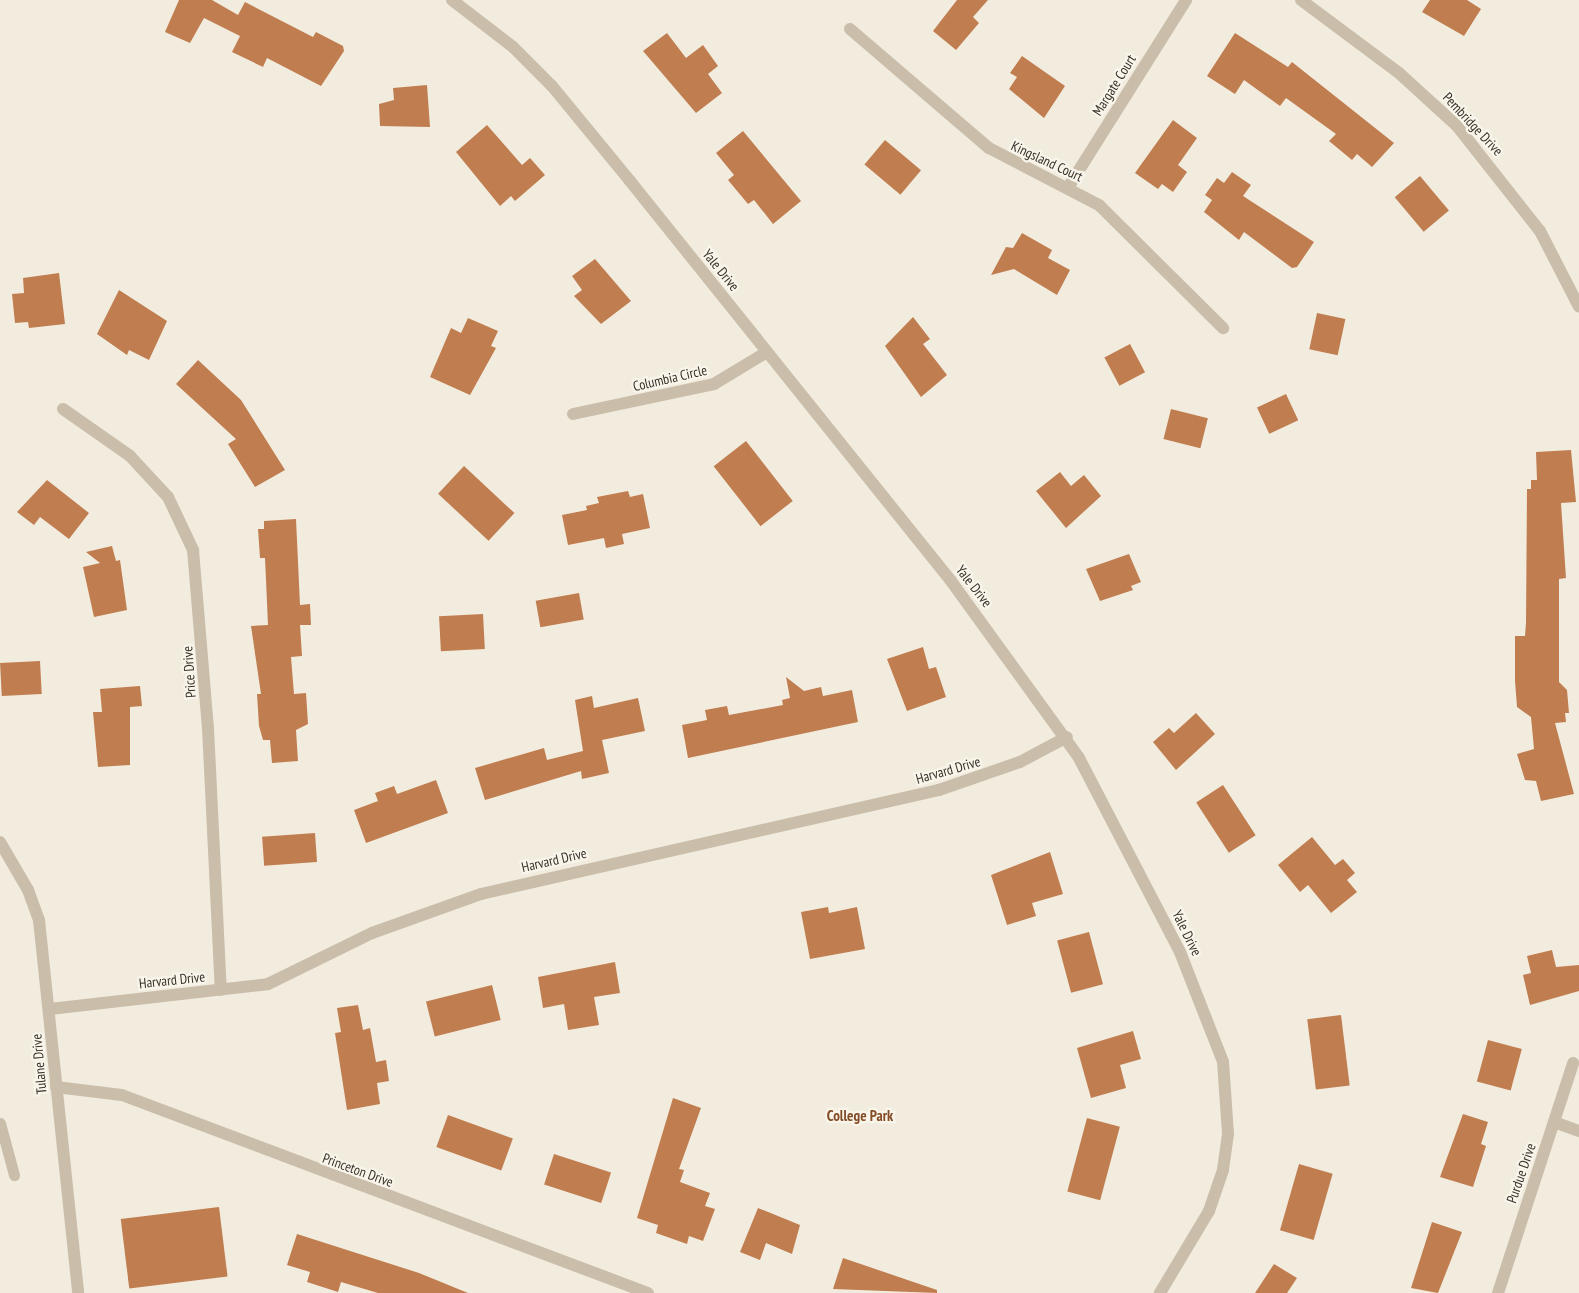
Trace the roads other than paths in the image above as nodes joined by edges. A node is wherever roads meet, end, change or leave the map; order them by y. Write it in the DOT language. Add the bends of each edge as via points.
graph roads {
  1 [pos="452,0"];
  2 [pos="1186,0"];
  3 [pos="1301,0"];
  4 [pos="850,29"];
  5 [pos="1069,186"];
  6 [pos="1579,307"];
  7 [pos="1224,328"];
  8 [pos="767,352"];
  9 [pos="63,409"];
  10 [pos="573,414"];
  11 [pos="1067,737"];
  12 [pos="0,842"];
  13 [pos="221,990"];
  14 [pos="50,1009"];
  15 [pos="1573,1063"];
  16 [pos="56,1087"];
  17 [pos="1554,1122"];
  18 [pos="0,1123"];
  19 [pos="1579,1131"];
  20 [pos="14,1175"];
  21 [pos="78,1293"];
  22 [pos="648,1293"];
  23 [pos="1160,1293"];
  24 [pos="1498,1293"];
  1 -- 8 [label="street, Yale Drive" via="513,47 552,86"];
  2 -- 5 [label="street, Margate Court"];
  3 -- 6 [label="street, Pembridge Drive" via="1399,73 1457,126 1540,231"];
  4 -- 5 [label="street, Kingsland Court" via="989,148 1012,163"];
  5 -- 7 [label="street, Kingsland Court" via="1136,237"];
  8 -- 10 [label="street, Columbia Circle" via="714,384"];
  8 -- 11 [label="street, Yale Drive" via="951,580"];
  9 -- 13 [label="street, Price Drive" via="130,456 168,497 193,550 208,728"];
  11 -- 13 [label="street, Harvard Drive" via="1020,762 939,790 481,894 372,933 268,984"];
  11 -- 23 [label="street, Yale Drive" via="1180,952 1223,1062 1228,1134 1223,1170 1191,1248"];
  12 -- 14 [label="street, Tulane Drive" via="28,890 39,920"];
  13 -- 14 [label="street, Harvard Drive"];
  14 -- 16 [label="street, Tulane Drive"];
  15 -- 17 [label="street, Purdue Drive"];
  16 -- 21 [label="street, Tulane Drive"];
  16 -- 22 [label="street, Princeton Drive" via="122,1095"];
  17 -- 19 [label="street"];
  17 -- 24 [label="street, Purdue Drive"];
  18 -- 20 [label="lane"];
}
